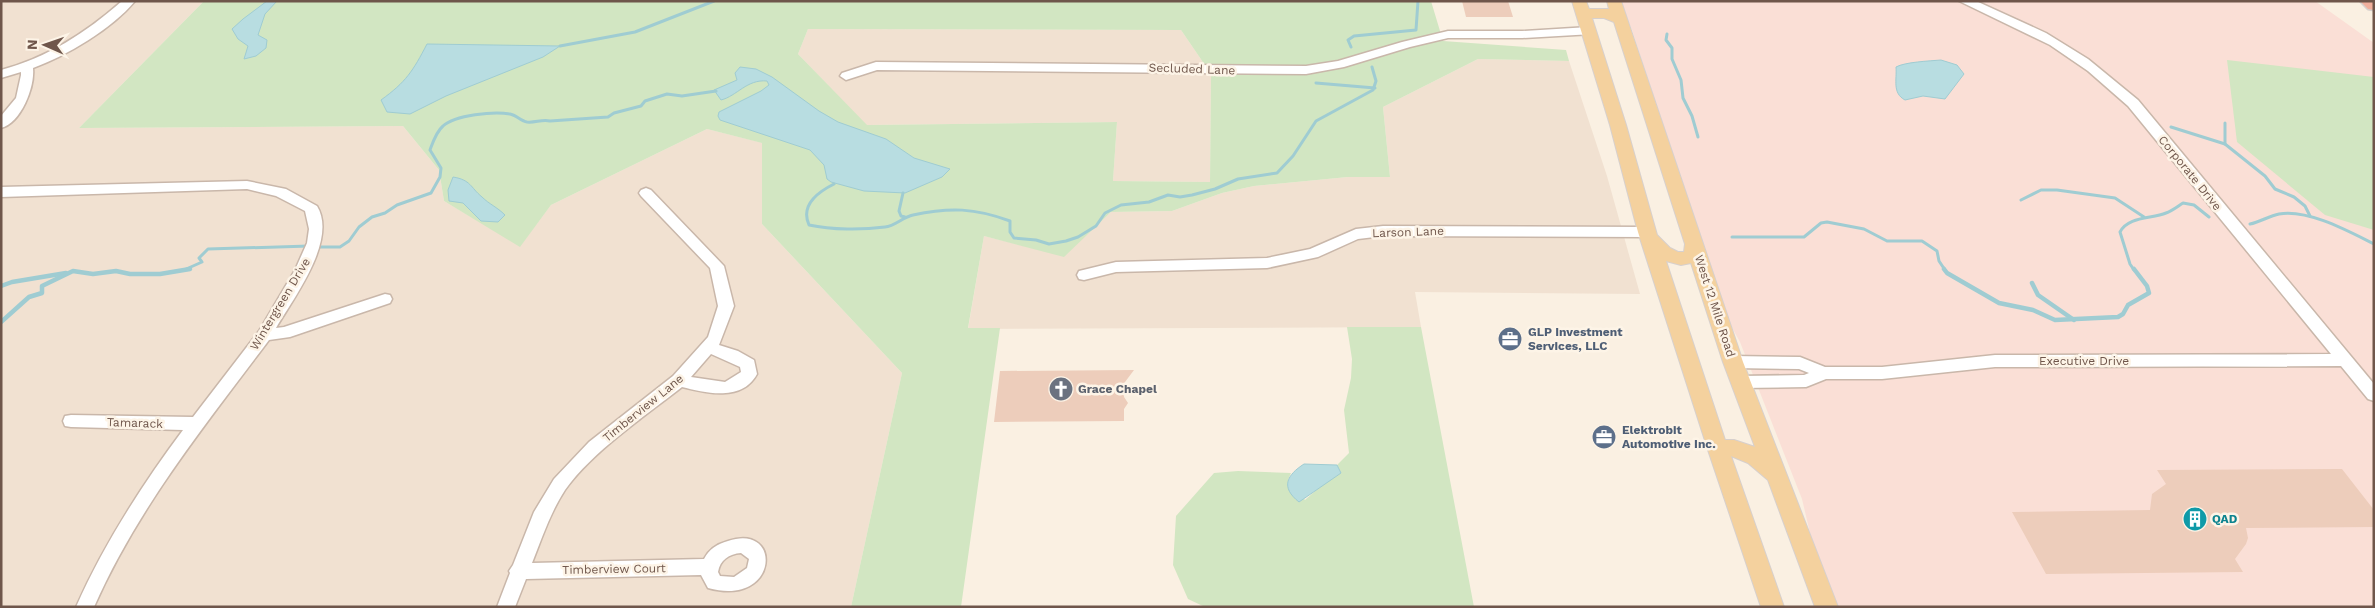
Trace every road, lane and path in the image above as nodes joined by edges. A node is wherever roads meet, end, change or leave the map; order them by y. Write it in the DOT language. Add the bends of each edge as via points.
graph roads {
  1 [pos="129,1"];
  2 [pos="1614,1"];
  3 [pos="1965,1"];
  4 [pos="2368,1"];
  5 [pos="2374,5"];
  6 [pos="1581,7"];
  7 [pos="1622,22"];
  8 [pos="1591,36"];
  9 [pos="26,66"];
  10 [pos="1,74"];
  11 [pos="846,76"];
  12 [pos="1,124"];
  13 [pos="1,192"];
  14 [pos="646,194"];
  15 [pos="1646,232"];
  16 [pos="1694,244"];
  17 [pos="1084,275"];
  18 [pos="384,299"];
  19 [pos="264,335"];
  20 [pos="709,347"];
  21 [pos="2345,360"];
  22 [pos="1733,362"];
  23 [pos="1824,374"];
  24 [pos="679,380"];
  25 [pos="1740,382"];
  26 [pos="2374,395"];
  27 [pos="71,421"];
  28 [pos="198,424"];
  29 [pos="1718,450"];
  30 [pos="1776,475"];
  31 [pos="710,567"];
  32 [pos="518,571"];
  33 [pos="85,607"];
  34 [pos="506,607"];
  35 [pos="1773,607"];
  36 [pos="1827,607"];
  1 -- 9 [label="street" via="86,38"];
  2 -- 7 [label="main road, West 12 Mile Road"];
  3 -- 21 [label="street, Corporate Drive" via="2066,49 2133,103"];
  4 -- 5 [label="highway"];
  6 -- 7 [label="main road" via="1607,13"];
  6 -- 8 [label="main road"];
  7 -- 16 [label="main road, West 12 Mile Road"];
  8 -- 11 [label="street, Secluded Lane" via="1442,35 1335,66 1306,70 876,66"];
  8 -- 15 [label="main road"];
  9 -- 10 [label="street"];
  9 -- 12 [label="street" via="28,88 14,111"];
  13 -- 19 [label="street, Wintergreen Drive" via="246,185 276,189 290,195 312,209 316,229 314,243"];
  14 -- 20 [label="street, Timberview Lane" via="717,266 726,306"];
  15 -- 16 [label="main road" via="1664,253 1680,259 1693,256"];
  15 -- 17 [label="street, Larson Lane" via="1383,231 1356,234 1313,253 1267,263 1116,267"];
  15 -- 29 [label="main road"];
  16 -- 22 [label="main road, West 12 Mile Road"];
  18 -- 19 [label="street" via="285,333"];
  19 -- 28 [label="street, Wintergreen Drive"];
  20 -- 24 [label="street, Timberview Lane"];
  20 -- 24 [label="street" via="748,364 748,374 743,381 735,386 716,389"];
  21 -- 23 [label="street, Executive Drive" via="1995,361 1882,373"];
  21 -- 26 [label="street, Corporate Drive"];
  22 -- 23 [label="street, Executive Drive" via="1800,363"];
  22 -- 25 [label="main road, West 12 Mile Road"];
  23 -- 25 [label="street, Executive Drive" via="1806,382"];
  24 -- 32 [label="street, Timberview Lane" via="595,447 560,484 543,512"];
  25 -- 30 [label="main road, West 12 Mile Road"];
  27 -- 28 [label="street, Tamarack"];
  28 -- 33 [label="street, Wintergreen Drive" via="164,468 101,571"];
  29 -- 30 [label="main road" via="1744,450"];
  29 -- 35 [label="main road"];
  30 -- 36 [label="main road, West 12 Mile Road"];
  31 -- 32 [label="street, Timberview Court"];
  32 -- 34 [label="street, Timberview Lane"];
}
